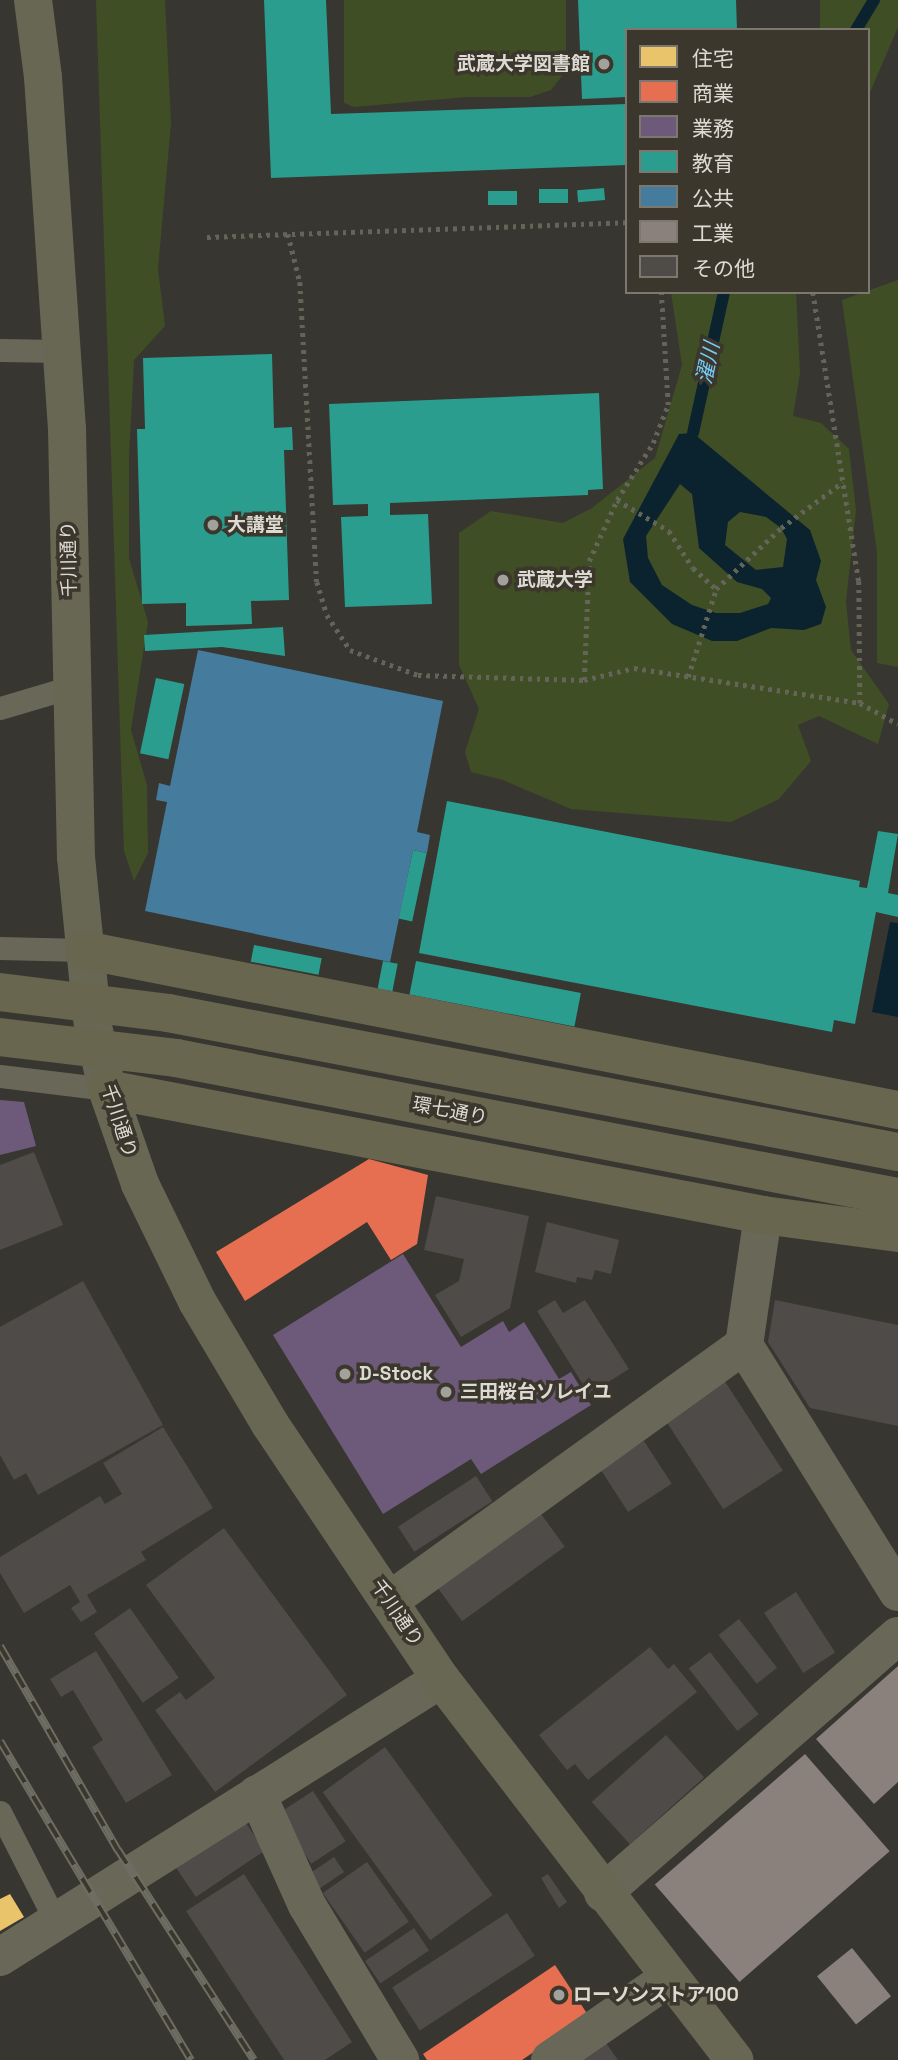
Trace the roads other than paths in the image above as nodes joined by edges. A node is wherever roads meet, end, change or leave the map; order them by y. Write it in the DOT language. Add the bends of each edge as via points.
graph roads {
  1 [pos="33,0"];
  2 [pos="0,350"];
  3 [pos="60,351"];
  4 [pos="71,687"];
  5 [pos="0,708"];
  6 [pos="0,948"];
  7 [pos="84,950"];
  8 [pos="0,992"];
  9 [pos="0,1037"];
  10 [pos="0,1076"];
  11 [pos="107,1089"];
  12 [pos="898,1110"];
  13 [pos="898,1152"];
  14 [pos="898,1197"];
  15 [pos="763,1215"];
  16 [pos="898,1233"];
  17 [pos="744,1345"];
  18 [pos="898,1591"];
  19 [pos="388,1601"];
  20 [pos="898,1636"];
  21 [pos="441,1679"];
  22 [pos="257,1794"];
  23 [pos="0,1812"];
  24 [pos="603,1894"];
  25 [pos="56,1922"];
  26 [pos="0,1957"];
  27 [pos="669,1978"];
  28 [pos="400,2060"];
  29 [pos="550,2060"];
  30 [pos="734,2060"];
  1 -- 3 [label="main road, 千川通り" via="43,77"];
  2 -- 3 [label="lane"];
  3 -- 4 [label="main road, 千川通り" via="67,429"];
  4 -- 5 [label="lane"];
  4 -- 7 [label="main road, 千川通り"];
  6 -- 7 [label="lane"];
  7 -- 11 [label="main road, 千川通り" via="93,1026"];
  7 -- 12 [label="main road"];
  8 -- 13 [label="main road, bridge" via="168,1013"];
  9 -- 14 [label="main road, 環七通り, bridge" via="176,1058"];
  10 -- 11 [label="lane"];
  11 -- 15 [label="main road"];
  11 -- 19 [label="main road, 千川通り" via="141,1184 197,1301 270,1424"];
  15 -- 16 [label="main road"];
  15 -- 17 [label="street"];
  17 -- 18 [label="street"];
  17 -- 19 [label="street"];
  19 -- 21 [label="main road, 千川通り"];
  20 -- 24 [label="street"];
  21 -- 22 [label="street"];
  21 -- 24 [label="main road, 千川通り"];
  22 -- 25 [label="street"];
  22 -- 28 [label="street" via="307,1905"];
  23 -- 25 [label="lane"];
  24 -- 27 [label="main road, 千川通り"];
  25 -- 26 [label="street"];
  27 -- 29 [label="street"];
  27 -- 30 [label="main road, 千川通り"];
}
